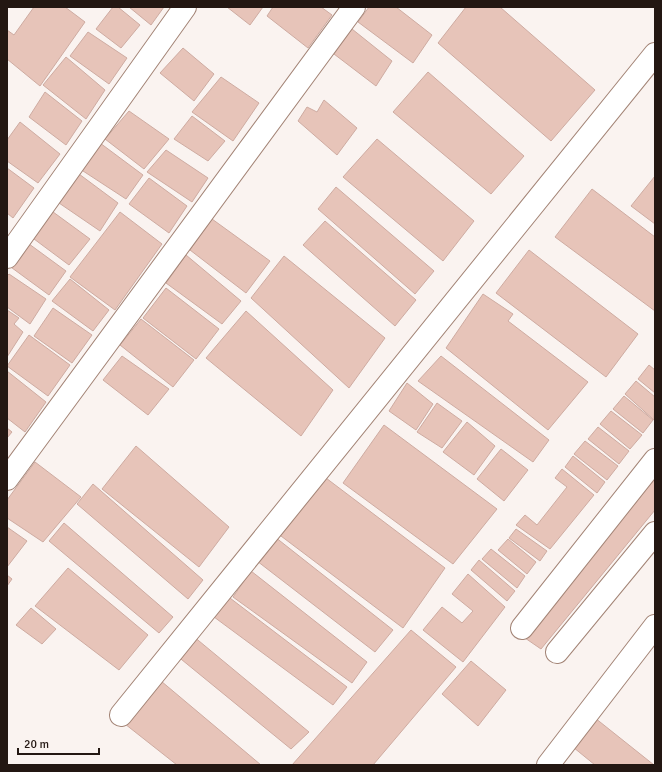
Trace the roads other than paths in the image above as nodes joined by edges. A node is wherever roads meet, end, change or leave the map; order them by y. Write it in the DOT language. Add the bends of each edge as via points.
graph roads {
  1 [pos="185,7"];
  2 [pos="354,7"];
  3 [pos="655,54"];
  4 [pos="7,257"];
  5 [pos="655,460"];
  6 [pos="7,479"];
  7 [pos="655,533"];
  8 [pos="655,626"];
  9 [pos="522,628"];
  10 [pos="557,652"];
  11 [pos="121,715"];
  12 [pos="548,765"];
  1 -- 4 [label="street"];
  2 -- 6 [label="street"];
  3 -- 11 [label="street"];
  5 -- 9 [label="street"];
  7 -- 10 [label="street"];
  8 -- 12 [label="street"];
}
